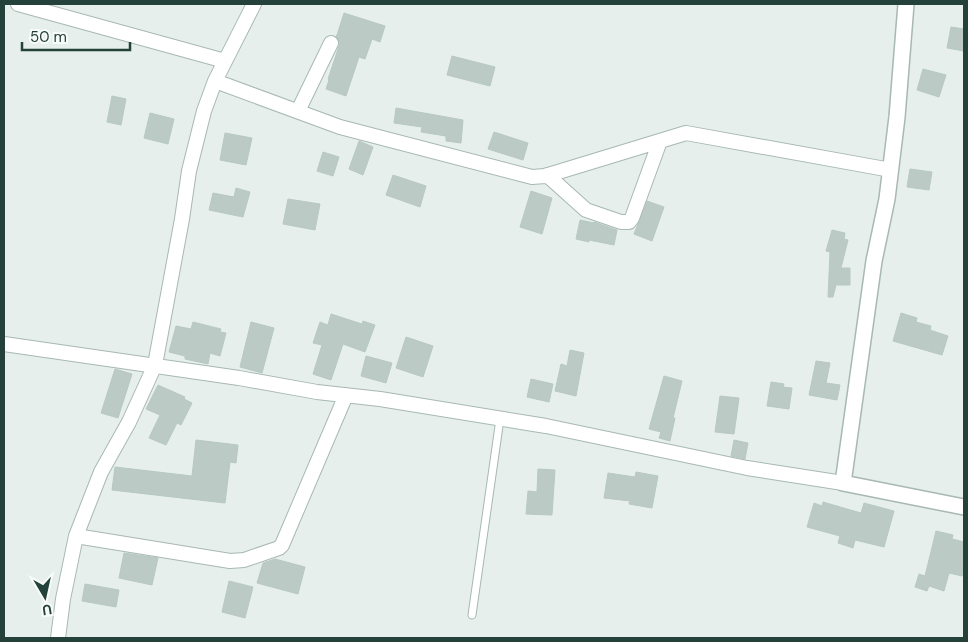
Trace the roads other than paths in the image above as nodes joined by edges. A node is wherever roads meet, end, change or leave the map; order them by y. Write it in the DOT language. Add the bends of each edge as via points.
graph roads {
  1 [pos="18,4"];
  2 [pos="254,4"];
  3 [pos="906,4"];
  4 [pos="332,43"];
  5 [pos="225,61"];
  6 [pos="215,80"];
  7 [pos="298,111"];
  8 [pos="660,141"];
  9 [pos="891,170"];
  10 [pos="547,175"];
  11 [pos="4,344"];
  12 [pos="155,365"];
  13 [pos="346,395"];
  14 [pos="500,419"];
  15 [pos="843,483"];
  16 [pos="964,507"];
  17 [pos="76,536"];
  18 [pos="472,615"];
  19 [pos="58,638"];
  1 -- 5 [label="street"];
  2 -- 5 [label="street"];
  3 -- 9 [label="street"];
  4 -- 7 [label="street"];
  5 -- 6 [label="street"];
  6 -- 7 [label="street"];
  6 -- 12 [label="street" via="189,171"];
  7 -- 10 [label="street" via="340,127 532,177"];
  8 -- 9 [label="street" via="686,133"];
  8 -- 10 [label="street"];
  8 -- 10 [label="street" via="629,222 586,210"];
  9 -- 15 [label="street" via="874,261"];
  11 -- 12 [label="street"];
  12 -- 13 [label="street"];
  12 -- 17 [label="street" via="101,472"];
  13 -- 14 [label="street"];
  13 -- 17 [label="street" via="280,548 244,560 230,560"];
  14 -- 15 [label="street" via="747,468"];
  14 -- 18 [label="lane"];
  15 -- 16 [label="street"];
  17 -- 19 [label="street"];
}
